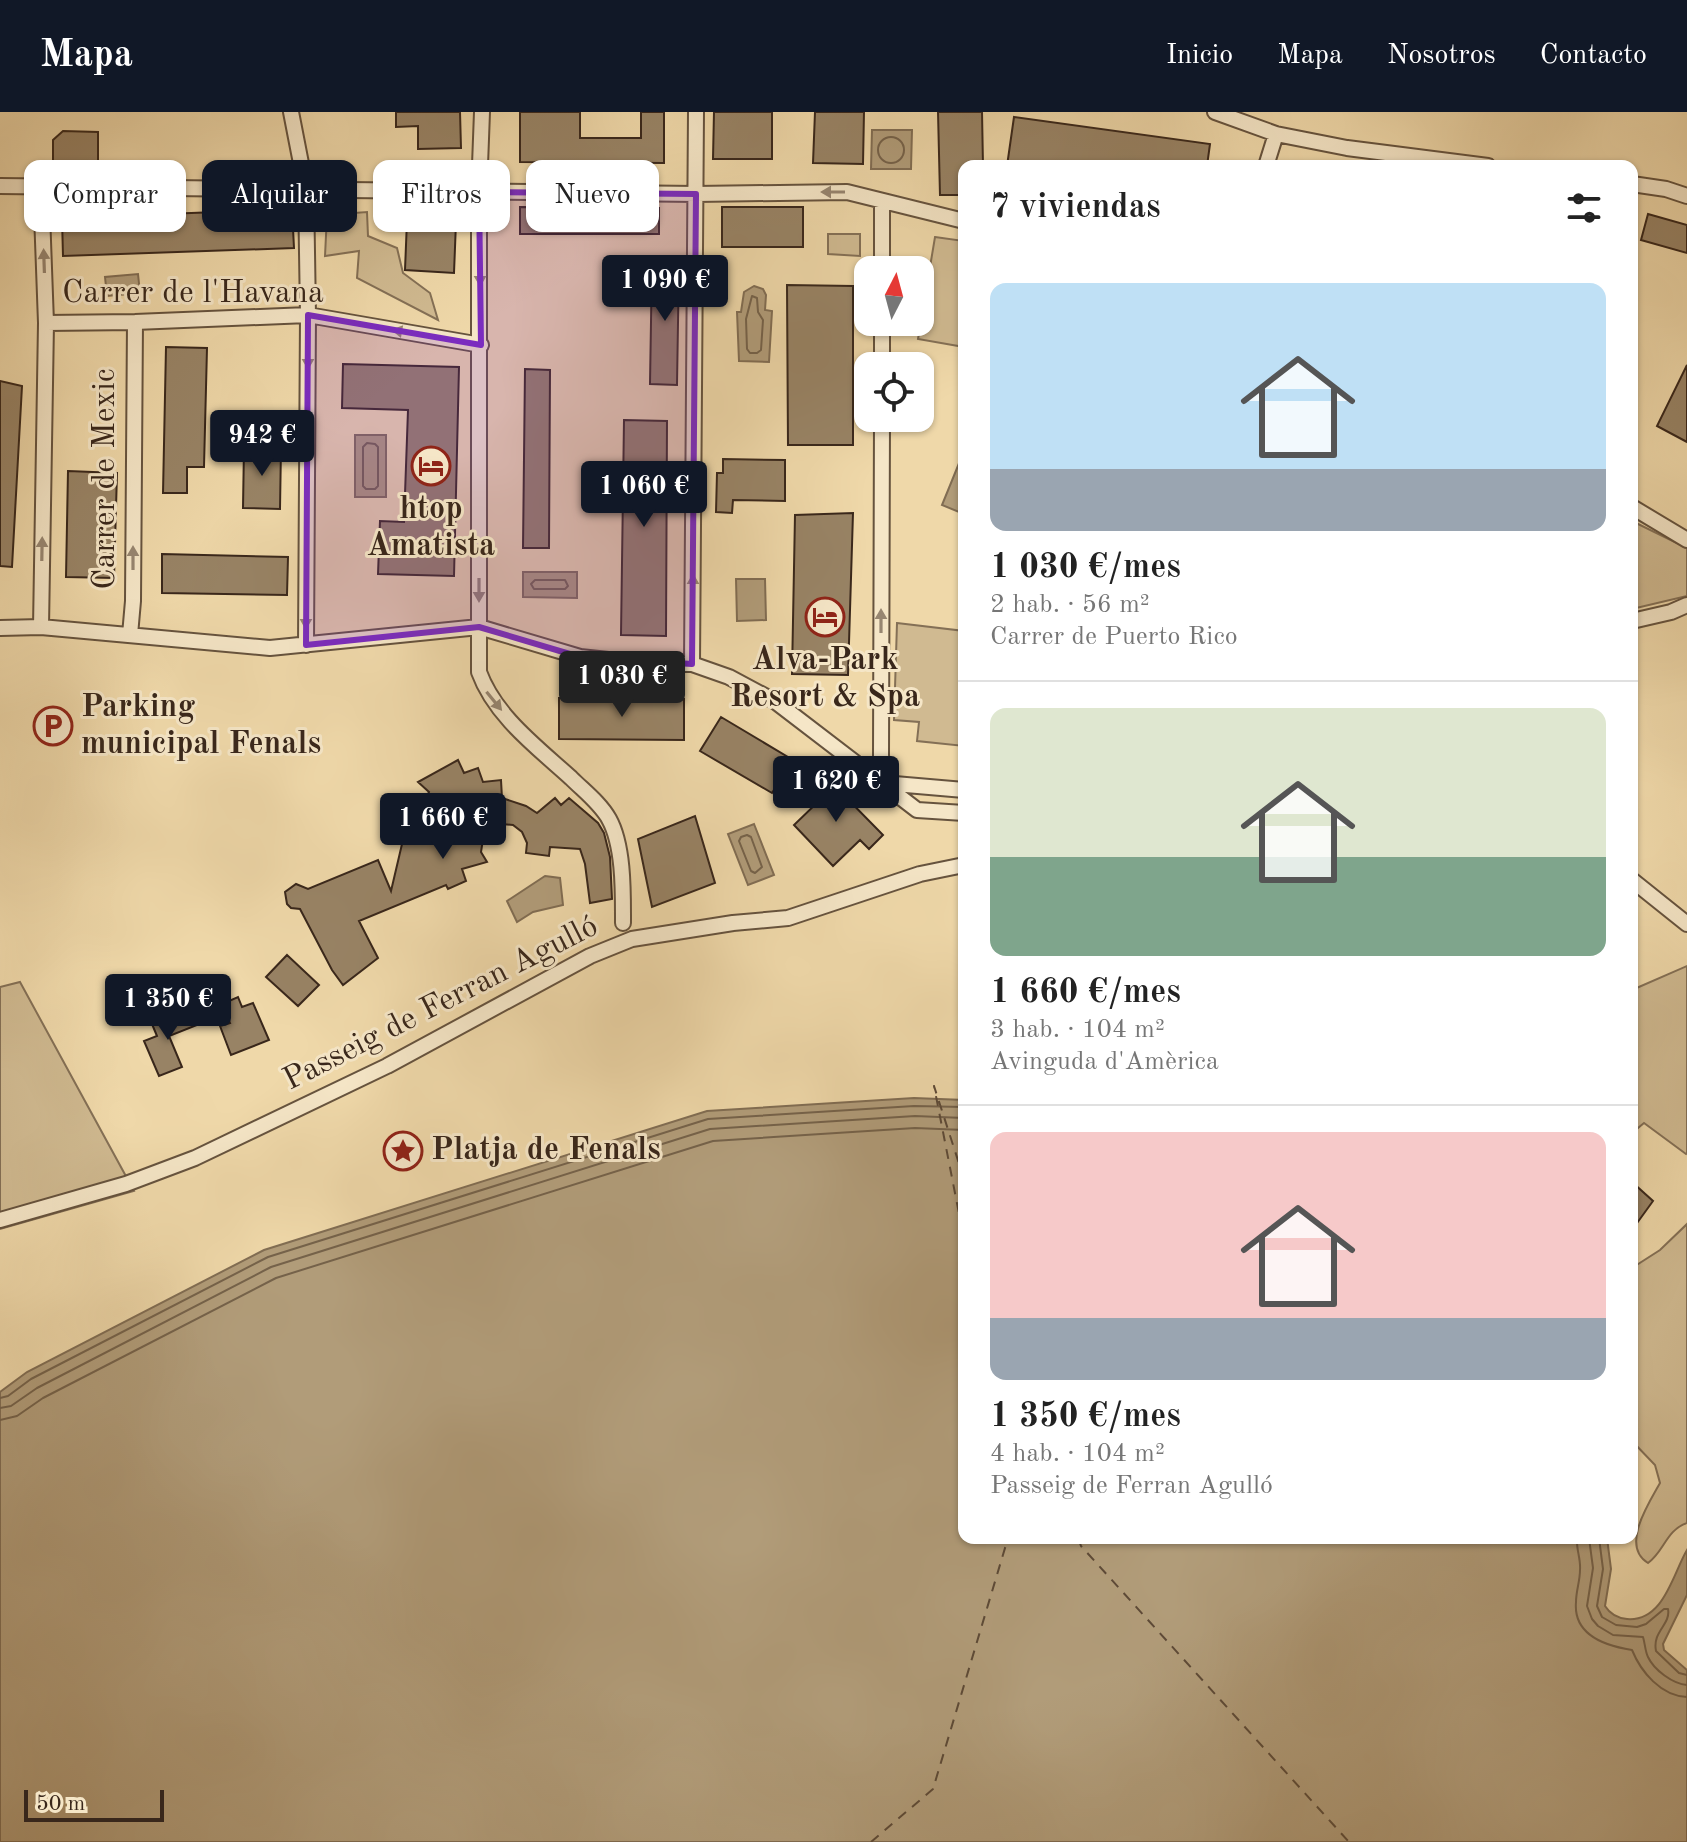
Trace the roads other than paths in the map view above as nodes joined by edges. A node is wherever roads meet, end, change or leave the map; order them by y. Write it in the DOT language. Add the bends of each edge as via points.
graph roads {
  1 [pos="291,112"];
  2 [pos="482,112"];
  3 [pos="696,112"];
  4 [pos="1215,112"];
  5 [pos="1276,134"];
  6 [pos="300,160"];
  7 [pos="480,160"];
  8 [pos="1268,160"];
  9 [pos="1441,160"];
  10 [pos="1638,185"];
  11 [pos="0,186"];
  12 [pos="24,186"];
  13 [pos="510,192"];
  14 [pos="696,194"];
  15 [pos="1687,196"];
  16 [pos="882,202"];
  17 [pos="958,220"];
  18 [pos="43,232"];
  19 [pos="307,232"];
  20 [pos="480,232"];
  21 [pos="882,256"];
  22 [pos="308,315"];
  23 [pos="135,322"];
  24 [pos="46,323"];
  25 [pos="481,345"];
  26 [pos="882,432"];
  27 [pos="1638,511"];
  28 [pos="1687,540"];
  29 [pos="1687,605"];
  30 [pos="0,617"];
  31 [pos="1638,619"];
  32 [pos="41,627"];
  33 [pos="479,627"];
  34 [pos="0,628"];
  35 [pos="130,635"];
  36 [pos="306,645"];
  37 [pos="692,664"];
  38 [pos="883,783"];
  39 [pos="958,789"];
  40 [pos="958,813"];
  41 [pos="958,866"];
  42 [pos="1638,885"];
  43 [pos="623,923"];
  44 [pos="1687,924"];
  45 [pos="0,1220"];
  1 -- 6 [label="street"];
  2 -- 7 [label="street"];
  3 -- 14 [label="street"];
  4 -- 5 [label="street"];
  5 -- 8 [label="street"];
  5 -- 9 [label="street"];
  10 -- 15 [label="street"];
  11 -- 12 [label="street"];
  13 -- 14 [label="street"];
  16 -- 14 [label="street, one-way" via="847,192"];
  37 -- 14 [label="street, one-way"];
  16 -- 17 [label="street"];
  16 -- 21 [label="street"];
  24 -- 18 [label="street, one-way"];
  19 -- 22 [label="street"];
  20 -- 25 [label="street, one-way"];
  22 -- 23 [label="street, Carrer de l'Havana"];
  25 -- 22 [label="street, Carrer de l'Havana, one-way"];
  22 -- 36 [label="street, one-way"];
  23 -- 24 [label="street, Carrer de l'Havana"];
  35 -- 23 [label="street, Carrer de Mexic, one-way"];
  32 -- 24 [label="street, one-way"];
  25 -- 33 [label="street, one-way"];
  38 -- 26 [label="street, one-way"];
  27 -- 28 [label="street"];
  29 -- 31 [label="street"];
  30 -- 32 [label="street"];
  32 -- 34 [label="street"];
  32 -- 35 [label="street"];
  33 -- 36 [label="street"];
  33 -- 37 [label="street" via="580,657"];
  33 -- 43 [label="street, one-way" via="479,672 486,691 520,733 610,821 620,858"];
  35 -- 36 [label="street" via="270,648"];
  37 -- 38 [label="street" via="776,702"];
  38 -- 39 [label="street"];
  38 -- 40 [label="street" via="917,810"];
  41 -- 45 [label="street, Passeig de Ferran Agulló" via="788,918 632,939 195,1158"];
  42 -- 44 [label="street"];
}
